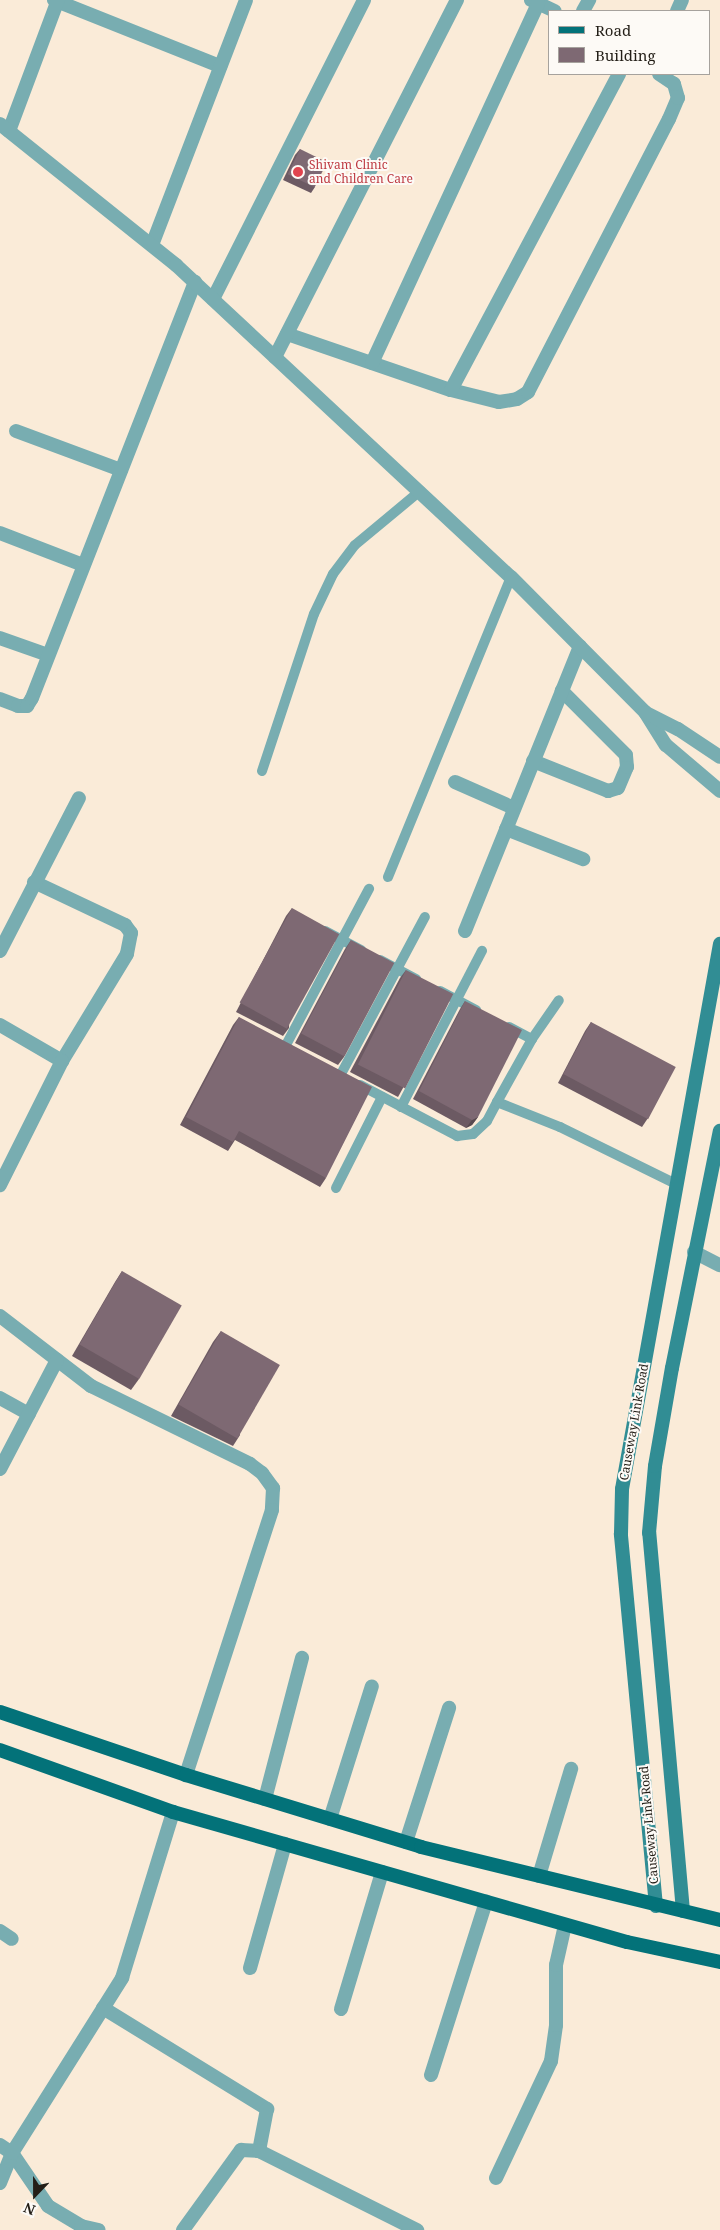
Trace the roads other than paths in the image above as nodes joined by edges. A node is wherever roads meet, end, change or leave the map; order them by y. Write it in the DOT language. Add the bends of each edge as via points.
graph roads {
  1 [pos="57,0"];
  2 [pos="364,0"];
  3 [pos="457,0"];
  4 [pos="242,1"];
  5 [pos="534,1"];
  6 [pos="553,10"];
  7 [pos="220,66"];
  8 [pos="618,75"];
  9 [pos="660,75"];
  10 [pos="5,128"];
  11 [pos="152,246"];
  12 [pos="195,282"];
  13 [pos="213,299"];
  14 [pos="287,334"];
  15 [pos="275,357"];
  16 [pos="372,363"];
  17 [pos="451,390"];
  18 [pos="16,431"];
  19 [pos="121,470"];
  20 [pos="420,492"];
  21 [pos="0,533"];
  22 [pos="83,566"];
  23 [pos="511,577"];
  24 [pos="0,638"];
  25 [pos="580,646"];
  26 [pos="48,655"];
  27 [pos="562,691"];
  28 [pos="0,699"];
  29 [pos="645,712"];
  30 [pos="720,757"];
  31 [pos="533,761"];
  32 [pos="262,771"];
  33 [pos="456,782"];
  34 [pos="720,791"];
  35 [pos="79,798"];
  36 [pos="514,808"];
  37 [pos="506,829"];
  38 [pos="583,859"];
  39 [pos="388,877"];
  40 [pos="34,882"];
  41 [pos="369,889"];
  42 [pos="425,917"];
  43 [pos="318,927"];
  44 [pos="465,931"];
  45 [pos="343,940"];
  46 [pos="720,944"];
  47 [pos="0,951"];
  48 [pos="482,951"];
  49 [pos="397,969"];
  50 [pos="456,1000"];
  51 [pos="559,1000"];
  52 [pos="0,1026"];
  53 [pos="532,1039"];
  54 [pos="286,1045"];
  55 [pos="62,1061"];
  56 [pos="382,1096"];
  57 [pos="497,1102"];
  58 [pos="401,1107"];
  59 [pos="720,1131"];
  60 [pos="718,1153"];
  61 [pos="0,1185"];
  62 [pos="678,1185"];
  63 [pos="336,1188"];
  64 [pos="694,1252"];
  65 [pos="720,1265"];
  66 [pos="0,1316"];
  67 [pos="57,1360"];
  68 [pos="0,1398"];
  69 [pos="28,1414"];
  70 [pos="0,1469"];
  71 [pos="302,1658"];
  72 [pos="372,1686"];
  73 [pos="449,1708"];
  74 [pos="0,1712"];
  75 [pos="0,1750"];
  76 [pos="571,1769"];
  77 [pos="186,1775"];
  78 [pos="265,1799"];
  79 [pos="173,1812"];
  80 [pos="330,1819"];
  81 [pos="406,1842"];
  82 [pos="285,1844"];
  83 [pos="382,1872"];
  84 [pos="539,1876"];
  85 [pos="486,1902"];
  86 [pos="656,1906"];
  87 [pos="683,1912"];
  88 [pos="720,1920"];
  89 [pos="565,1925"];
  90 [pos="0,1930"];
  91 [pos="12,1939"];
  92 [pos="720,1962"];
  93 [pos="250,1968"];
  94 [pos="103,2008"];
  95 [pos="341,2009"];
  96 [pos="431,2075"];
  97 [pos="0,2145"];
  98 [pos="259,2151"];
  99 [pos="12,2153"];
  100 [pos="496,2178"];
  101 [pos="0,2183"];
  102 [pos="99,2230"];
  103 [pos="182,2230"];
  104 [pos="417,2230"];
  1 -- 7 [label="street"];
  1 -- 10 [label="street"];
  2 -- 13 [label="street"];
  3 -- 14 [label="street"];
  4 -- 7 [label="street"];
  5 -- 6 [label="street"];
  5 -- 16 [label="street"];
  7 -- 11 [label="street"];
  8 -- 17 [label="street"];
  9 -- 17 [label="street" via="674,84 678,98 540,375 528,392 517,399 499,402"];
  10 -- 11 [label="street"];
  11 -- 12 [label="street"];
  12 -- 13 [label="street"];
  12 -- 19 [label="street"];
  13 -- 15 [label="street"];
  14 -- 15 [label="street"];
  14 -- 16 [label="street"];
  15 -- 20 [label="street"];
  16 -- 17 [label="street"];
  18 -- 19 [label="street"];
  19 -- 22 [label="street"];
  20 -- 23 [label="street"];
  20 -- 32 [label="lane" via="355,545 333,574 314,614"];
  21 -- 22 [label="street"];
  22 -- 26 [label="street"];
  23 -- 25 [label="street"];
  23 -- 39 [label="lane"];
  24 -- 26 [label="street"];
  25 -- 27 [label="street"];
  25 -- 29 [label="street"];
  26 -- 28 [label="street" via="26,706"];
  27 -- 31 [label="street"];
  27 -- 31 [label="street" via="626,755 627,767 618,788 608,791"];
  29 -- 30 [label="street"];
  29 -- 34 [label="street" via="666,745"];
  31 -- 36 [label="street"];
  33 -- 36 [label="street"];
  35 -- 40 [label="street"];
  36 -- 37 [label="street"];
  37 -- 38 [label="street"];
  37 -- 44 [label="street"];
  40 -- 47 [label="street"];
  40 -- 55 [label="street" via="125,925 131,933 127,954"];
  41 -- 45 [label="lane"];
  42 -- 49 [label="lane"];
  43 -- 45 [label="lane"];
  45 -- 49 [label="lane"];
  45 -- 54 [label="lane"];
  46 -- 62 [label="main road, Causeway Link Road"];
  48 -- 50 [label="lane"];
  49 -- 50 [label="lane"];
  49 -- 56 [label="lane" via="337,1072"];
  50 -- 53 [label="lane"];
  50 -- 58 [label="lane"];
  51 -- 53 [label="lane"];
  52 -- 55 [label="street"];
  53 -- 57 [label="lane"];
  55 -- 61 [label="street"];
  56 -- 58 [label="lane"];
  56 -- 63 [label="lane"];
  57 -- 58 [label="lane" via="487,1122 472,1134 457,1136"];
  57 -- 62 [label="lane" via="560,1127"];
  59 -- 60 [label="main road"];
  60 -- 64 [label="main road"];
  62 -- 86 [label="main road, Causeway Link Road" via="622,1489 621,1534"];
  64 -- 65 [label="street"];
  64 -- 87 [label="main road" via="655,1466 648,1533"];
  66 -- 67 [label="street"];
  67 -- 69 [label="street"];
  67 -- 77 [label="street" via="91,1386 250,1464 273,1488 272,1510"];
  68 -- 69 [label="street"];
  69 -- 70 [label="street"];
  71 -- 78 [label="street"];
  72 -- 80 [label="street"];
  73 -- 81 [label="street"];
  74 -- 77 [label="main road"];
  75 -- 79 [label="main road"];
  76 -- 84 [label="street"];
  77 -- 78 [label="main road"];
  78 -- 80 [label="main road"];
  79 -- 82 [label="main road"];
  79 -- 94 [label="street" via="122,1978"];
  80 -- 81 [label="main road"];
  81 -- 84 [label="main road"];
  82 -- 83 [label="main road"];
  82 -- 93 [label="street"];
  83 -- 85 [label="main road"];
  83 -- 95 [label="street"];
  84 -- 86 [label="main road"];
  85 -- 89 [label="main road"];
  85 -- 96 [label="street"];
  86 -- 87 [label="main road"];
  87 -- 88 [label="main road"];
  89 -- 92 [label="main road"];
  89 -- 100 [label="street" via="556,1965 556,2025 551,2061"];
  90 -- 91 [label="street"];
  94 -- 98 [label="street" via="267,2109"];
  94 -- 99 [label="street"];
  97 -- 99 [label="street"];
  98 -- 103 [label="street" via="241,2150"];
  98 -- 104 [label="street"];
  99 -- 101 [label="street"];
  99 -- 102 [label="street" via="48,2206 81,2226"];
}
